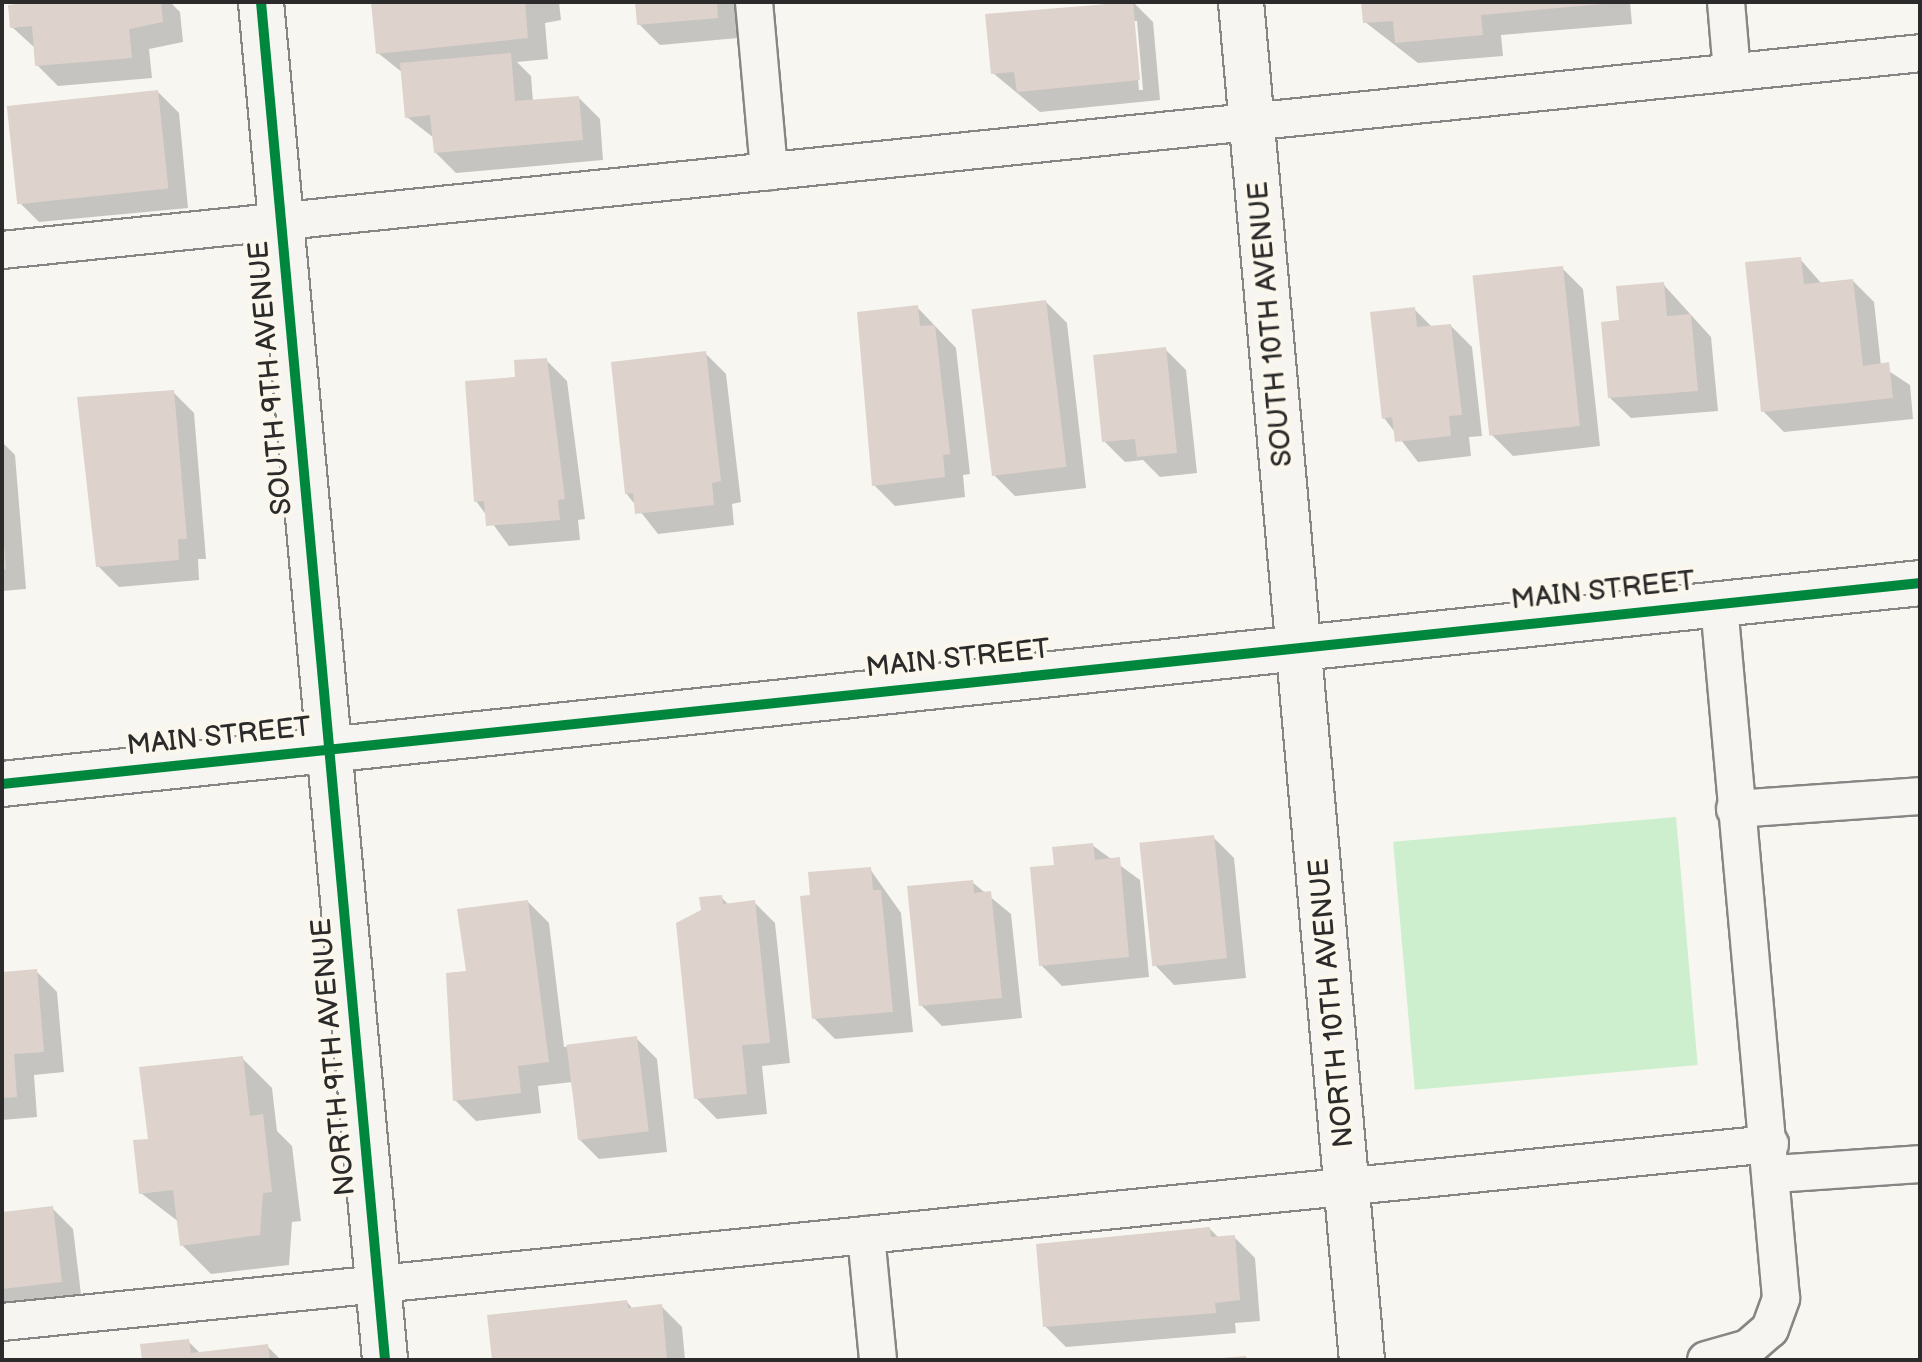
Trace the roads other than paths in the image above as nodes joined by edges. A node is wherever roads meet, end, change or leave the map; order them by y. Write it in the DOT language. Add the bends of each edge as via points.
graph roads {
  1 [pos="261,2"];
  2 [pos="754,2"];
  3 [pos="1241,2"];
  4 [pos="1726,2"];
  5 [pos="1920,53"];
  6 [pos="1732,72"];
  7 [pos="1252,122"];
  8 [pos="769,171"];
  9 [pos="281,221"];
  10 [pos="2,250"];
  11 [pos="1920,583"];
  12 [pos="1719,604"];
  13 [pos="1301,646"];
  14 [pos="329,750"];
  15 [pos="2,784"];
  16 [pos="1920,796"];
  17 [pos="1735,809"];
  18 [pos="1772,1159"];
  19 [pos="1920,1164"];
  20 [pos="1347,1187"];
  21 [pos="866,1235"];
  22 [pos="379,1284"];
  23 [pos="2,1322"];
  24 [pos="385,1360"];
  25 [pos="878,1360"];
  26 [pos="1362,1360"];
  27 [pos="1706,1360"];
  1 -- 9 [label="street, SOUTH 9TH AVENUE"];
  2 -- 8 [label="lane"];
  3 -- 7 [label="street, SOUTH 10TH AVENUE"];
  4 -- 6 [label="lane"];
  5 -- 6 [label="lane"];
  6 -- 7 [label="lane"];
  7 -- 8 [label="lane"];
  7 -- 13 [label="street, SOUTH 10TH AVENUE"];
  8 -- 9 [label="lane"];
  9 -- 10 [label="lane"];
  9 -- 14 [label="street, SOUTH 9TH AVENUE"];
  11 -- 12 [label="street, MAIN STREET"];
  12 -- 13 [label="street, MAIN STREET"];
  12 -- 17 [label="lane"];
  13 -- 14 [label="street, MAIN STREET"];
  13 -- 20 [label="street, NORTH 10TH AVENUE"];
  14 -- 15 [label="street, MAIN STREET"];
  14 -- 22 [label="street, NORTH 9TH AVENUE"];
  16 -- 17 [label="lane"];
  17 -- 18 [label="lane"];
  18 -- 19 [label="lane"];
  18 -- 20 [label="lane"];
  18 -- 27 [label="lane" via="1781,1298 1770,1329 1748,1348"];
  20 -- 21 [label="lane"];
  20 -- 26 [label="street, NORTH 10TH AVENUE"];
  21 -- 22 [label="lane"];
  21 -- 25 [label="lane"];
  22 -- 23 [label="lane"];
  22 -- 24 [label="street, NORTH 9TH AVENUE"];
}
